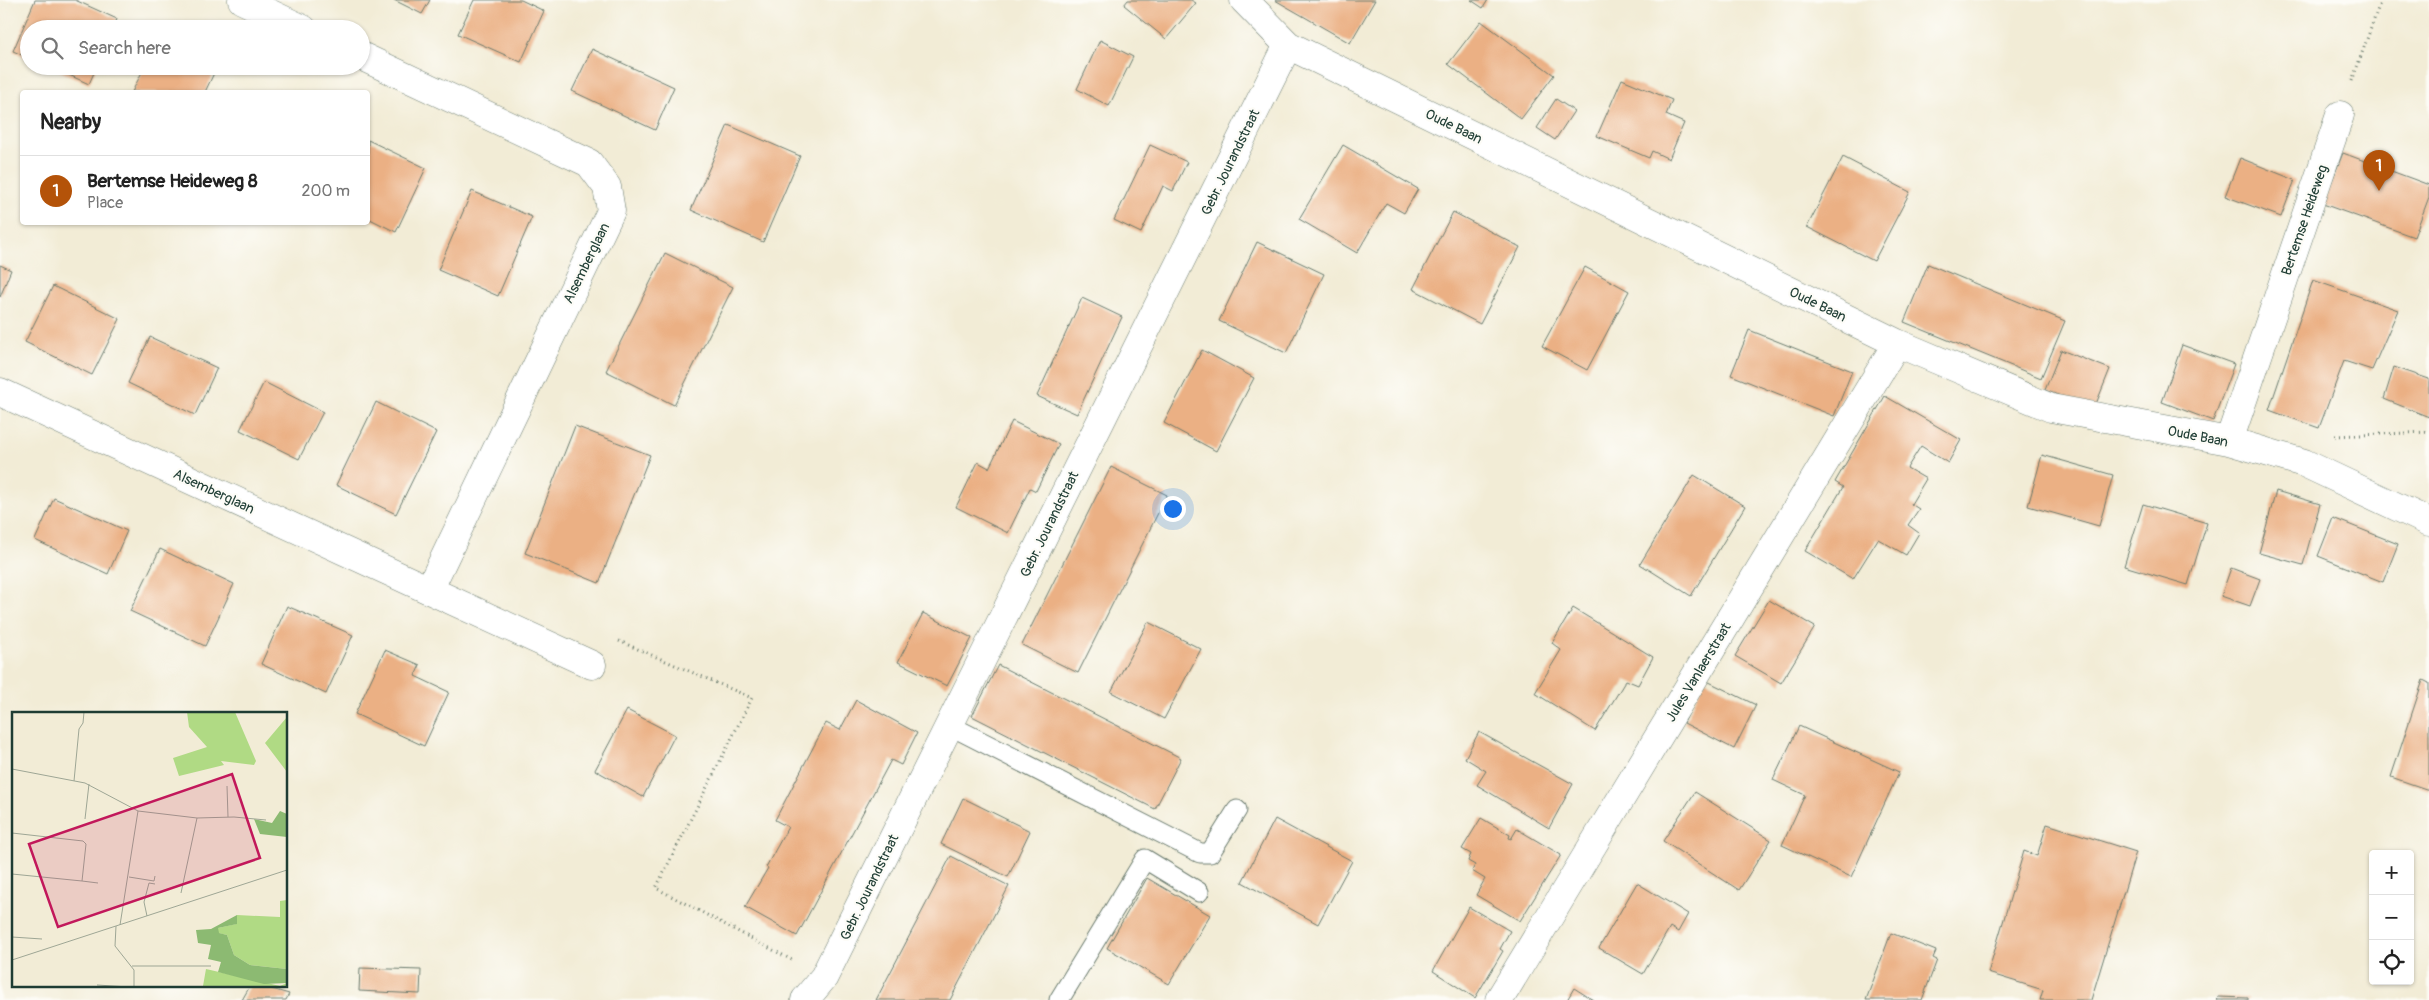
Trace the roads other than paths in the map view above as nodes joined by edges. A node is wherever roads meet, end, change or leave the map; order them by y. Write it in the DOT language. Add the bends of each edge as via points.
graph roads {
  1 [pos="242,0"];
  2 [pos="1244,0"];
  3 [pos="284,20"];
  4 [pos="1288,45"];
  5 [pos="370,60"];
  6 [pos="2340,115"];
  7 [pos="1897,343"];
  8 [pos="0,392"];
  9 [pos="2229,441"];
  10 [pos="2429,522"];
  11 [pos="429,590"];
  12 [pos="592,666"];
  13 [pos="949,725"];
  14 [pos="1237,810"];
  15 [pos="1199,892"];
  16 [pos="805,1000"];
  17 [pos="1058,1000"];
  18 [pos="1499,1000"];
  1 -- 3 [label="street"];
  2 -- 4 [label="street, Oude Baan"];
  4 -- 7 [label="street, Oude Baan"];
  4 -- 13 [label="street, Gebr. Jourandstraat"];
  5 -- 11 [label="street, Alsemberglaan" via="589,163 607,187 611,211"];
  6 -- 9 [label="street, Bertemse Heideweg"];
  7 -- 9 [label="street, Oude Baan" via="2051,408"];
  7 -- 18 [label="street, Jules Vanlaerstraat"];
  8 -- 11 [label="street, Alsemberglaan"];
  9 -- 10 [label="street, Oude Baan" via="2304,464"];
  11 -- 12 [label="street, Alsemberglaan"];
  13 -- 14 [label="lane" via="1200,853 1210,853"];
  13 -- 16 [label="street, Gebr. Jourandstraat" via="824,977"];
  15 -- 17 [label="lane" via="1145,859"];
}
